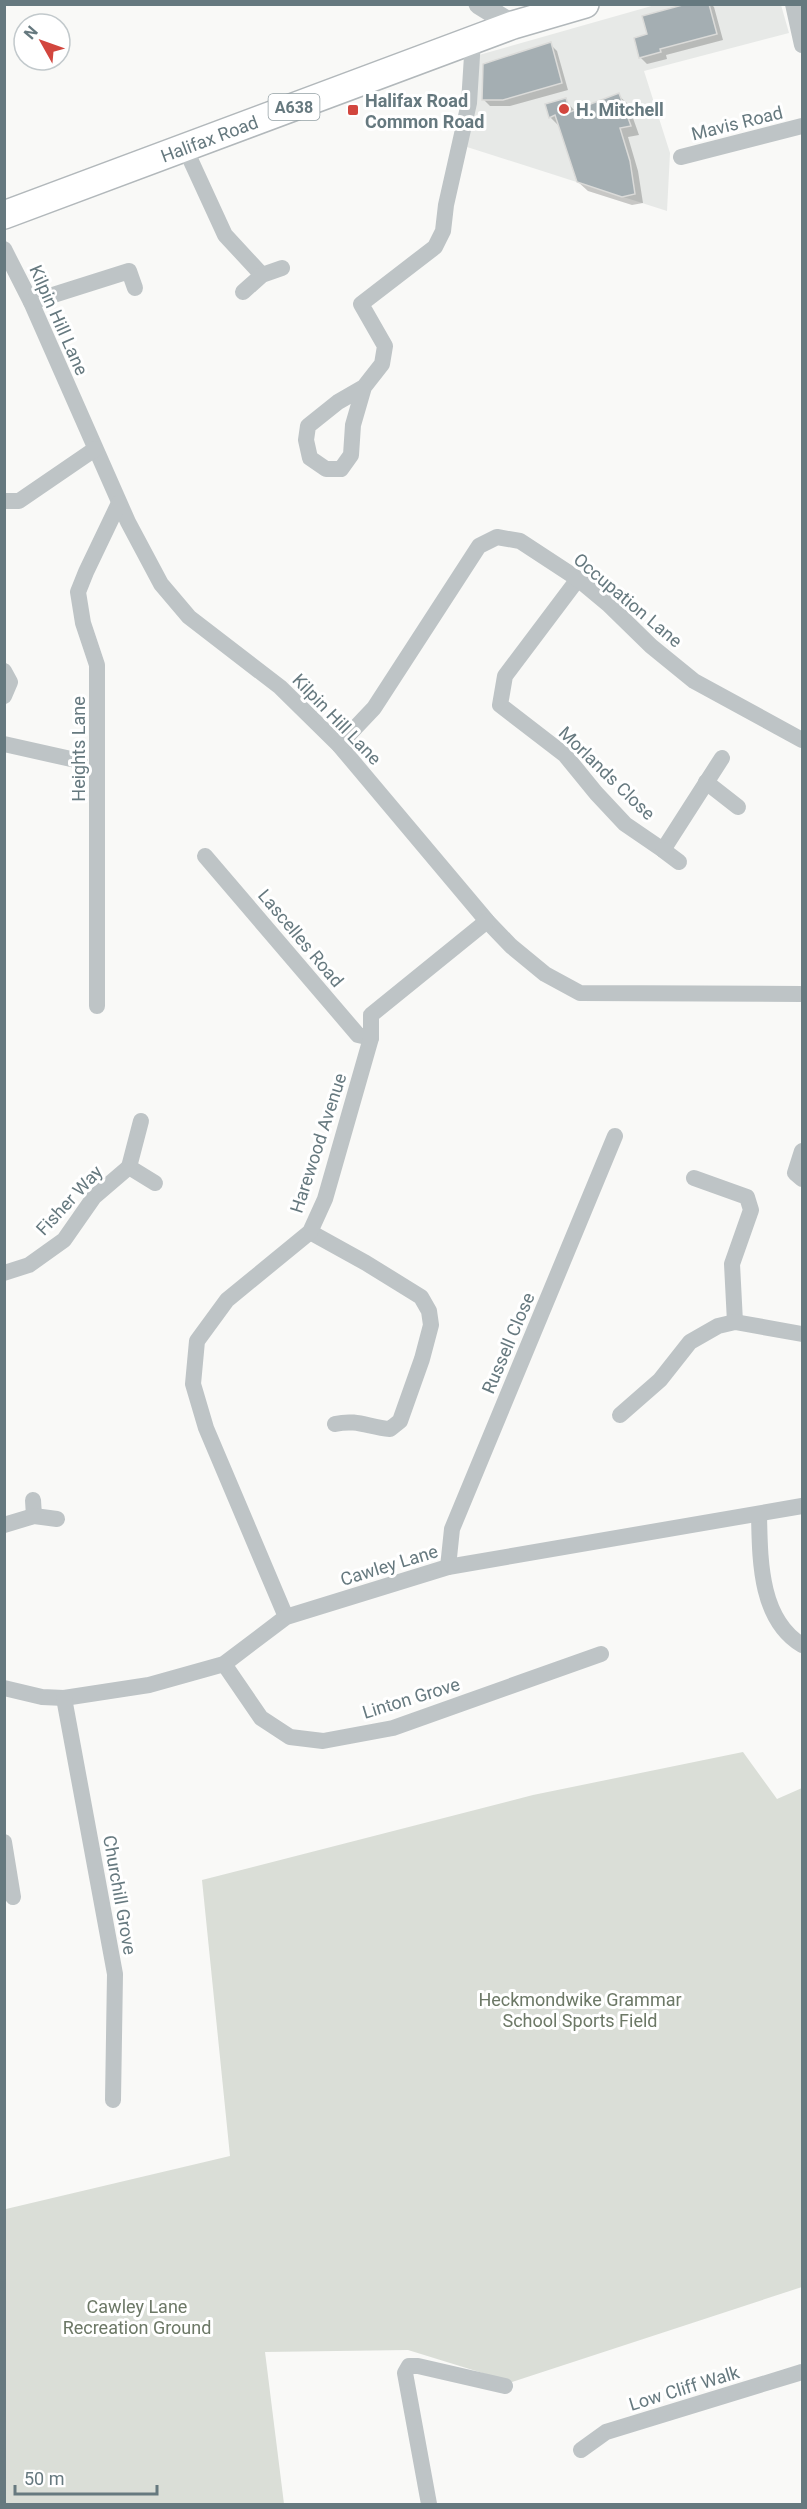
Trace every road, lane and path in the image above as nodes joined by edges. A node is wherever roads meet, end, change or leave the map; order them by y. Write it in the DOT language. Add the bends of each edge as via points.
graph roads {
  1 [pos="479,4"];
  2 [pos="585,4"];
  3 [pos="793,4"];
  4 [pos="513,25"];
  5 [pos="473,40"];
  6 [pos="802,45"];
  7 [pos="802,126"];
  8 [pos="185,148"];
  9 [pos="681,157"];
  10 [pos="4,215"];
  11 [pos="4,249"];
  12 [pos="282,268"];
  13 [pos="262,275"];
  14 [pos="135,288"];
  15 [pos="243,292"];
  16 [pos="31,302"];
  17 [pos="364,387"];
  18 [pos="95,449"];
  19 [pos="4,501"];
  20 [pos="119,503"];
  21 [pos="578,579"];
  22 [pos="4,671"];
  23 [pos="4,696"];
  24 [pos="802,740"];
  25 [pos="4,744"];
  26 [pos="339,745"];
  27 [pos="722,758"];
  28 [pos="80,761"];
  29 [pos="706,782"];
  30 [pos="738,807"];
  31 [pos="663,850"];
  32 [pos="205,855"];
  33 [pos="679,862"];
  34 [pos="487,921"];
  35 [pos="802,994"];
  36 [pos="97,1006"];
  37 [pos="371,1038"];
  38 [pos="141,1121"];
  39 [pos="615,1136"];
  40 [pos="802,1151"];
  41 [pos="129,1167"];
  42 [pos="694,1178"];
  43 [pos="802,1179"];
  44 [pos="155,1183"];
  45 [pos="310,1232"];
  46 [pos="4,1273"];
  47 [pos="735,1322"];
  48 [pos="802,1334"];
  49 [pos="620,1415"];
  50 [pos="335,1424"];
  51 [pos="802,1506"];
  52 [pos="759,1514"];
  53 [pos="57,1519"];
  54 [pos="4,1525"];
  55 [pos="448,1567"];
  56 [pos="286,1617"];
  57 [pos="802,1645"];
  58 [pos="601,1654"];
  59 [pos="224,1664"];
  60 [pos="4,1688"];
  61 [pos="64,1698"];
  62 [pos="4,1842"];
  63 [pos="13,1897"];
  64 [pos="113,2100"];
  65 [pos="802,2372"];
  66 [pos="505,2386"];
  67 [pos="581,2450"];
  68 [pos="429,2505"];
  1 -- 4 [label="street"];
  2 -- 4 [label="main road, Halifax Road / A638"];
  3 -- 6 [label="street"];
  4 -- 5 [label="main road, Halifax Road / A638"];
  5 -- 8 [label="main road, Halifax Road / A638"];
  5 -- 17 [label="street" via="469,103 443,231 435,246 361,304 385,346 382,364"];
  7 -- 9 [label="street, Mavis Road"];
  8 -- 10 [label="main road, Halifax Road / A638"];
  8 -- 13 [label="street" via="225,235"];
  11 -- 16 [label="street, Kilpin Hill Lane"];
  12 -- 13 [label="street"];
  13 -- 15 [label="street"];
  14 -- 16 [label="street" via="129,272"];
  16 -- 18 [label="street, Kilpin Hill Lane"];
  17 -- 17 [label="street" via="308,426 310,458 326,469 341,469 351,455 353,425"];
  18 -- 19 [label="street" via="19,501"];
  18 -- 20 [label="street, Kilpin Hill Lane"];
  20 -- 26 [label="street, Kilpin Hill Lane" via="160,584 189,617 280,687"];
  20 -- 36 [label="street, Heights Lane" via="78,592 83,623 97,664"];
  21 -- 24 [label="street, Occupation Lane" via="694,681"];
  21 -- 26 [label="street, Occupation Lane" via="520,541 496,537 480,546 374,708"];
  21 -- 31 [label="street, Morlands Close" via="505,676 500,705 565,755 625,824"];
  22 -- 23 [label="street" via="10,682"];
  25 -- 28 [label="street"];
  26 -- 34 [label="street, Kilpin Hill Lane"];
  27 -- 29 [label="street, Morlands Close"];
  29 -- 30 [label="street"];
  29 -- 31 [label="street, Morlands Close"];
  31 -- 33 [label="street, Morlands Close"];
  32 -- 37 [label="street, Lascelles Road" via="358,1035"];
  34 -- 35 [label="street, Kilpin Hill Lane" via="545,974 580,993"];
  34 -- 37 [label="street, Harewood Avenue" via="371,1015"];
  37 -- 45 [label="street, Harewood Avenue" via="325,1199"];
  38 -- 41 [label="street, Fisher Way"];
  39 -- 55 [label="street, Russell Close" via="452,1528"];
  40 -- 43 [label="street" via="795,1173"];
  41 -- 44 [label="street, Fisher Way"];
  41 -- 46 [label="street, Fisher Way" via="94,1197 63,1240 29,1265"];
  42 -- 47 [label="street" via="747,1197 751,1210 732,1264"];
  45 -- 50 [label="street" via="421,1297 431,1326 400,1421 390,1429 368,1427 353,1420"];
  45 -- 56 [label="street, Harewood Avenue" via="227,1300 197,1341 193,1384 206,1428"];
  47 -- 48 [label="street"];
  47 -- 49 [label="street" via="717,1326 690,1342 660,1380"];
  51 -- 52 [label="street, Cawley Lane"];
  52 -- 55 [label="street, Cawley Lane"];
  52 -- 57 [label="street" via="760,1566 767,1594 780,1624"];
  53 -- 54 [label="street" via="33,1508"];
  55 -- 56 [label="street, Cawley Lane"];
  56 -- 59 [label="street, Cawley Lane"];
  58 -- 59 [label="street, Linton Grove" via="393,1728 322,1741 290,1737 261,1718"];
  59 -- 61 [label="street, Cawley Lane" via="149,1685"];
  60 -- 61 [label="street, Cawley Lane"];
  61 -- 64 [label="street, Churchill Grove" via="115,1974"];
  62 -- 63 [label="street"];
  65 -- 67 [label="street, Low Cliff Walk" via="606,2432"];
  66 -- 68 [label="street" via="418,2366 410,2366 405,2373"];
}
